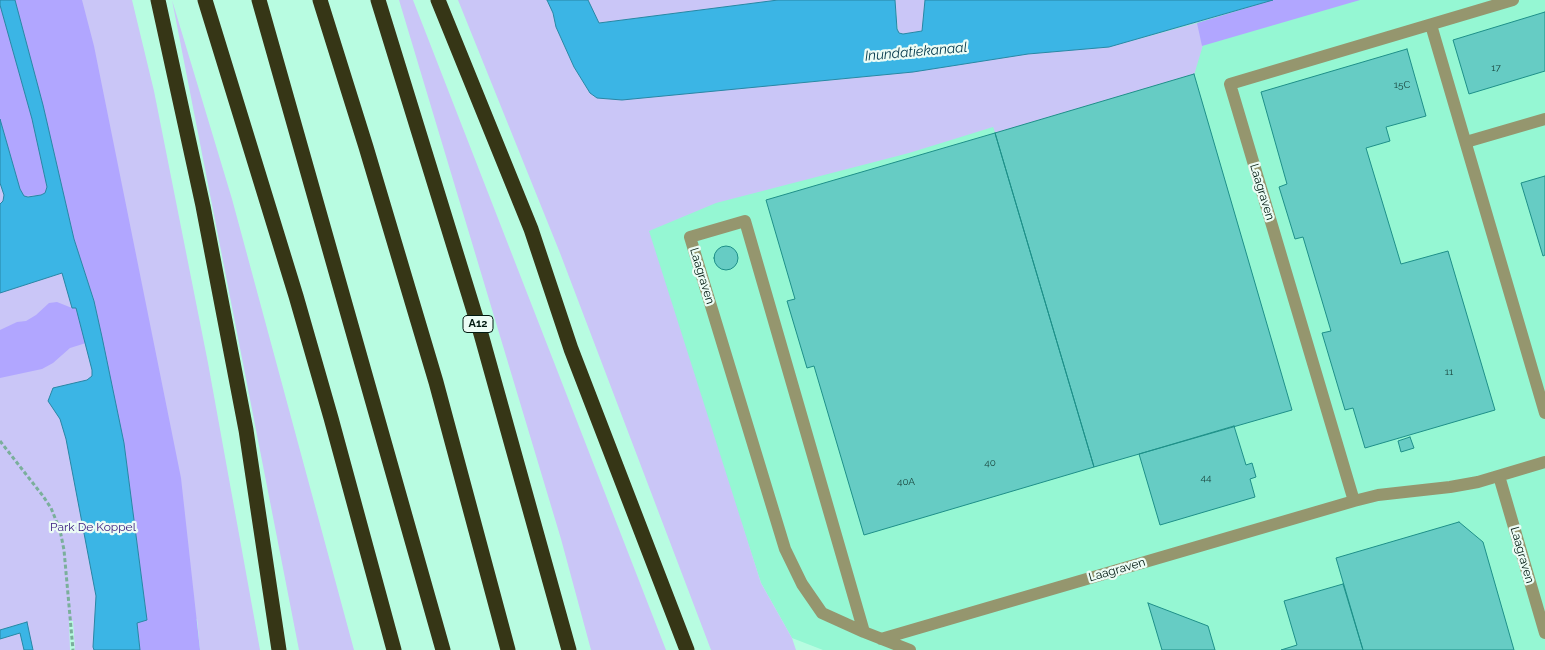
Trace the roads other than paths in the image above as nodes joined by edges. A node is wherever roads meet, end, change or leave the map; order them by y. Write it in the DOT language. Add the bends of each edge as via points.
graph roads {
  1 [pos="158,0"];
  2 [pos="205,0"];
  3 [pos="259,0"];
  4 [pos="320,0"];
  5 [pos="378,0"];
  6 [pos="438,0"];
  7 [pos="1513,0"];
  8 [pos="1431,25"];
  9 [pos="1545,119"];
  10 [pos="1466,142"];
  11 [pos="1545,413"];
  12 [pos="1545,462"];
  13 [pos="1499,476"];
  14 [pos="1354,501"];
  15 [pos="864,632"];
  16 [pos="1545,633"];
  17 [pos="881,639"];
  18 [pos="279,650"];
  19 [pos="394,650"];
  20 [pos="443,650"];
  21 [pos="508,650"];
  22 [pos="569,650"];
  23 [pos="687,650"];
  24 [pos="910,650"];
  1 -- 18 [label="highway" via="204,206 246,430"];
  2 -- 19 [label="highway" via="299,305"];
  3 -- 20 [label="highway"];
  4 -- 21 [label="highway" via="436,382"];
  5 -- 22 [label="highway, A12" via="481,334"];
  6 -- 23 [label="highway" via="531,229 571,349"];
  7 -- 8 [label="lane, Laagraven"];
  8 -- 10 [label="lane"];
  8 -- 14 [label="lane, Laagraven" via="1230,84"];
  9 -- 10 [label="lane"];
  10 -- 11 [label="lane"];
  12 -- 13 [label="lane, Laagraven"];
  13 -- 14 [label="lane, Laagraven" via="1450,487"];
  13 -- 16 [label="lane, Laagraven"];
  14 -- 17 [label="lane, Laagraven"];
  15 -- 15 [label="lane, Laagraven" via="745,221 690,237 785,549 802,584 822,613"];
  15 -- 17 [label="lane, Laagraven"];
  17 -- 24 [label="lane, Laagraven"];
}
